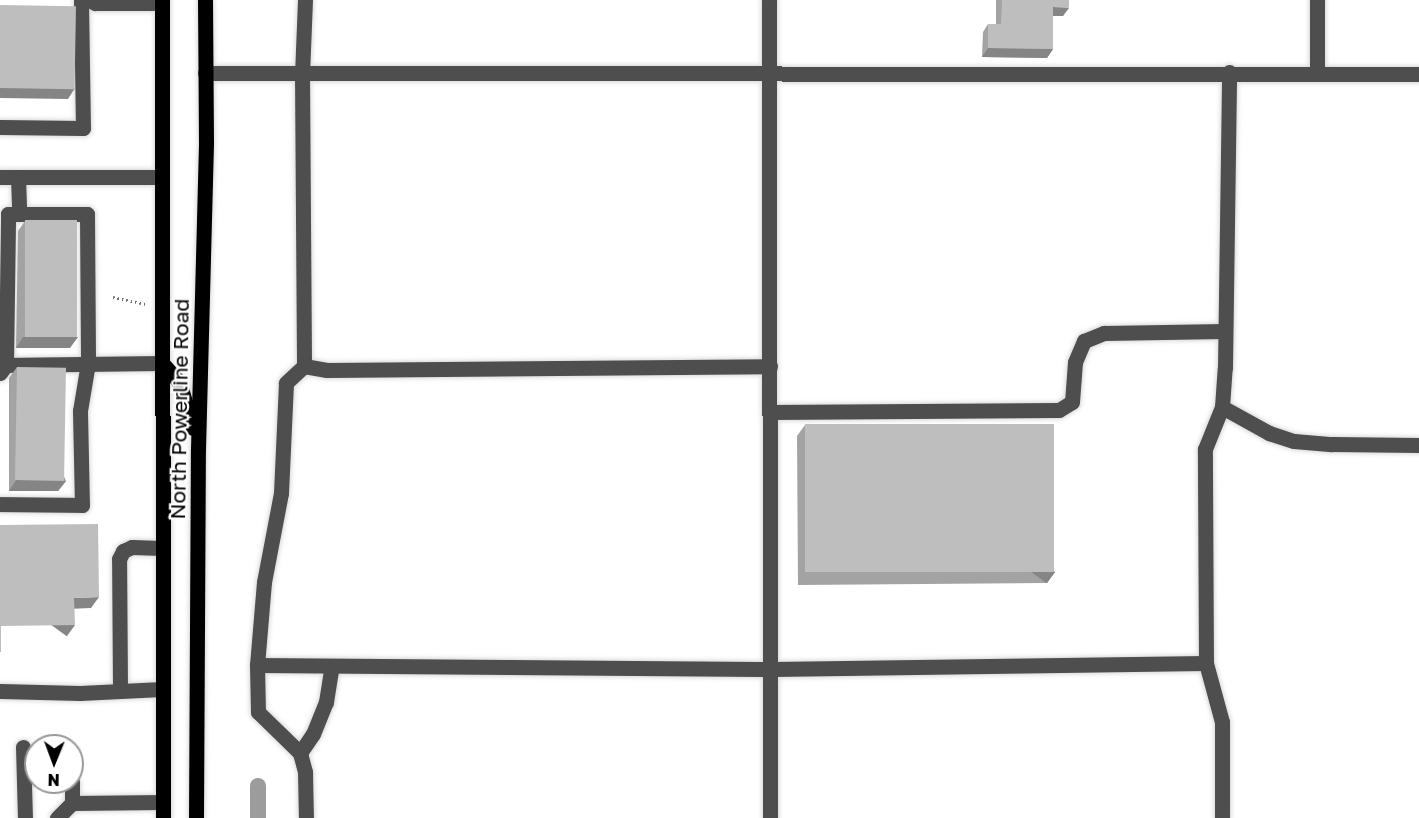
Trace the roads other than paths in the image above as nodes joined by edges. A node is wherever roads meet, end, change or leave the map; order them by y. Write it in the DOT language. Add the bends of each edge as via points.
graph roads {
  1 [pos="81,0"];
  2 [pos="89,0"];
  3 [pos="204,0"];
  4 [pos="305,0"];
  5 [pos="769,0"];
  6 [pos="1317,0"];
  7 [pos="162,1"];
  8 [pos="1229,72"];
  9 [pos="1317,72"];
  10 [pos="205,73"];
  11 [pos="769,73"];
  12 [pos="302,74"];
  13 [pos="1419,74"];
  14 [pos="0,128"];
  15 [pos="0,177"];
  16 [pos="18,177"];
  17 [pos="162,177"];
  18 [pos="9,221"];
  19 [pos="1225,331"];
  20 [pos="88,363"];
  21 [pos="162,363"];
  22 [pos="304,366"];
  23 [pos="770,366"];
  24 [pos="2,368"];
  25 [pos="1222,406"];
  26 [pos="770,412"];
  27 [pos="1419,445"];
  28 [pos="198,448"];
  29 [pos="0,504"];
  30 [pos="162,548"];
  31 [pos="1206,663"];
  32 [pos="257,665"];
  33 [pos="332,666"];
  34 [pos="772,669"];
  35 [pos="120,689"];
  36 [pos="162,689"];
  37 [pos="0,691"];
  38 [pos="23,747"];
  39 [pos="300,753"];
  40 [pos="72,794"];
  41 [pos="163,802"];
  42 [pos="72,804"];
  43 [pos="25,818"];
  44 [pos="57,818"];
  45 [pos="163,818"];
  46 [pos="196,818"];
  47 [pos="306,818"];
  48 [pos="770,818"];
  49 [pos="1221,818"];
  1 -- 14 [label="street" via="83,128"];
  2 -- 7 [label="street"];
  3 -- 10 [label="main road, North Powerline Road"];
  4 -- 12 [label="street"];
  5 -- 11 [label="street"];
  6 -- 9 [label="street"];
  7 -- 17 [label="main road, North Powerline Road"];
  8 -- 9 [label="street"];
  8 -- 11 [label="street"];
  8 -- 19 [label="street"];
  9 -- 13 [label="street"];
  10 -- 12 [label="street"];
  10 -- 28 [label="main road, North Powerline Road"];
  11 -- 12 [label="street"];
  11 -- 23 [label="street"];
  12 -- 22 [label="street"];
  15 -- 16 [label="street"];
  16 -- 17 [label="street"];
  16 -- 18 [label="street"];
  17 -- 21 [label="main road, North Powerline Road"];
  18 -- 20 [label="street" via="87,214"];
  18 -- 24 [label="street"];
  19 -- 25 [label="street"];
  19 -- 26 [label="street" via="1104,333 1084,341 1075,362 1072,402 1059,410"];
  20 -- 21 [label="street"];
  20 -- 24 [label="street"];
  20 -- 29 [label="street" via="80,411 82,505"];
  21 -- 28 [label="main road" via="179,382"];
  21 -- 30 [label="main road, North Powerline Road"];
  22 -- 23 [label="street" via="327,370"];
  22 -- 32 [label="street" via="286,383 280,493 264,582"];
  23 -- 26 [label="street"];
  25 -- 27 [label="street" via="1269,433 1294,441"];
  25 -- 31 [label="street" via="1205,449"];
  26 -- 34 [label="street"];
  28 -- 46 [label="main road, North Powerline Road"];
  30 -- 35 [label="street" via="132,547 118,559"];
  30 -- 36 [label="main road, North Powerline Road"];
  31 -- 34 [label="street"];
  31 -- 49 [label="street" via="1222,722"];
  32 -- 33 [label="street"];
  32 -- 39 [label="street" via="258,712"];
  33 -- 34 [label="street"];
  33 -- 39 [label="street" via="326,702"];
  34 -- 48 [label="street"];
  35 -- 36 [label="street"];
  35 -- 37 [label="street" via="80,693"];
  36 -- 41 [label="main road, North Powerline Road"];
  38 -- 43 [label="street"];
  39 -- 47 [label="street" via="305,772"];
  40 -- 42 [label="street"];
  41 -- 42 [label="street"];
  41 -- 45 [label="main road, North Powerline Road"];
  42 -- 44 [label="street"];
}
